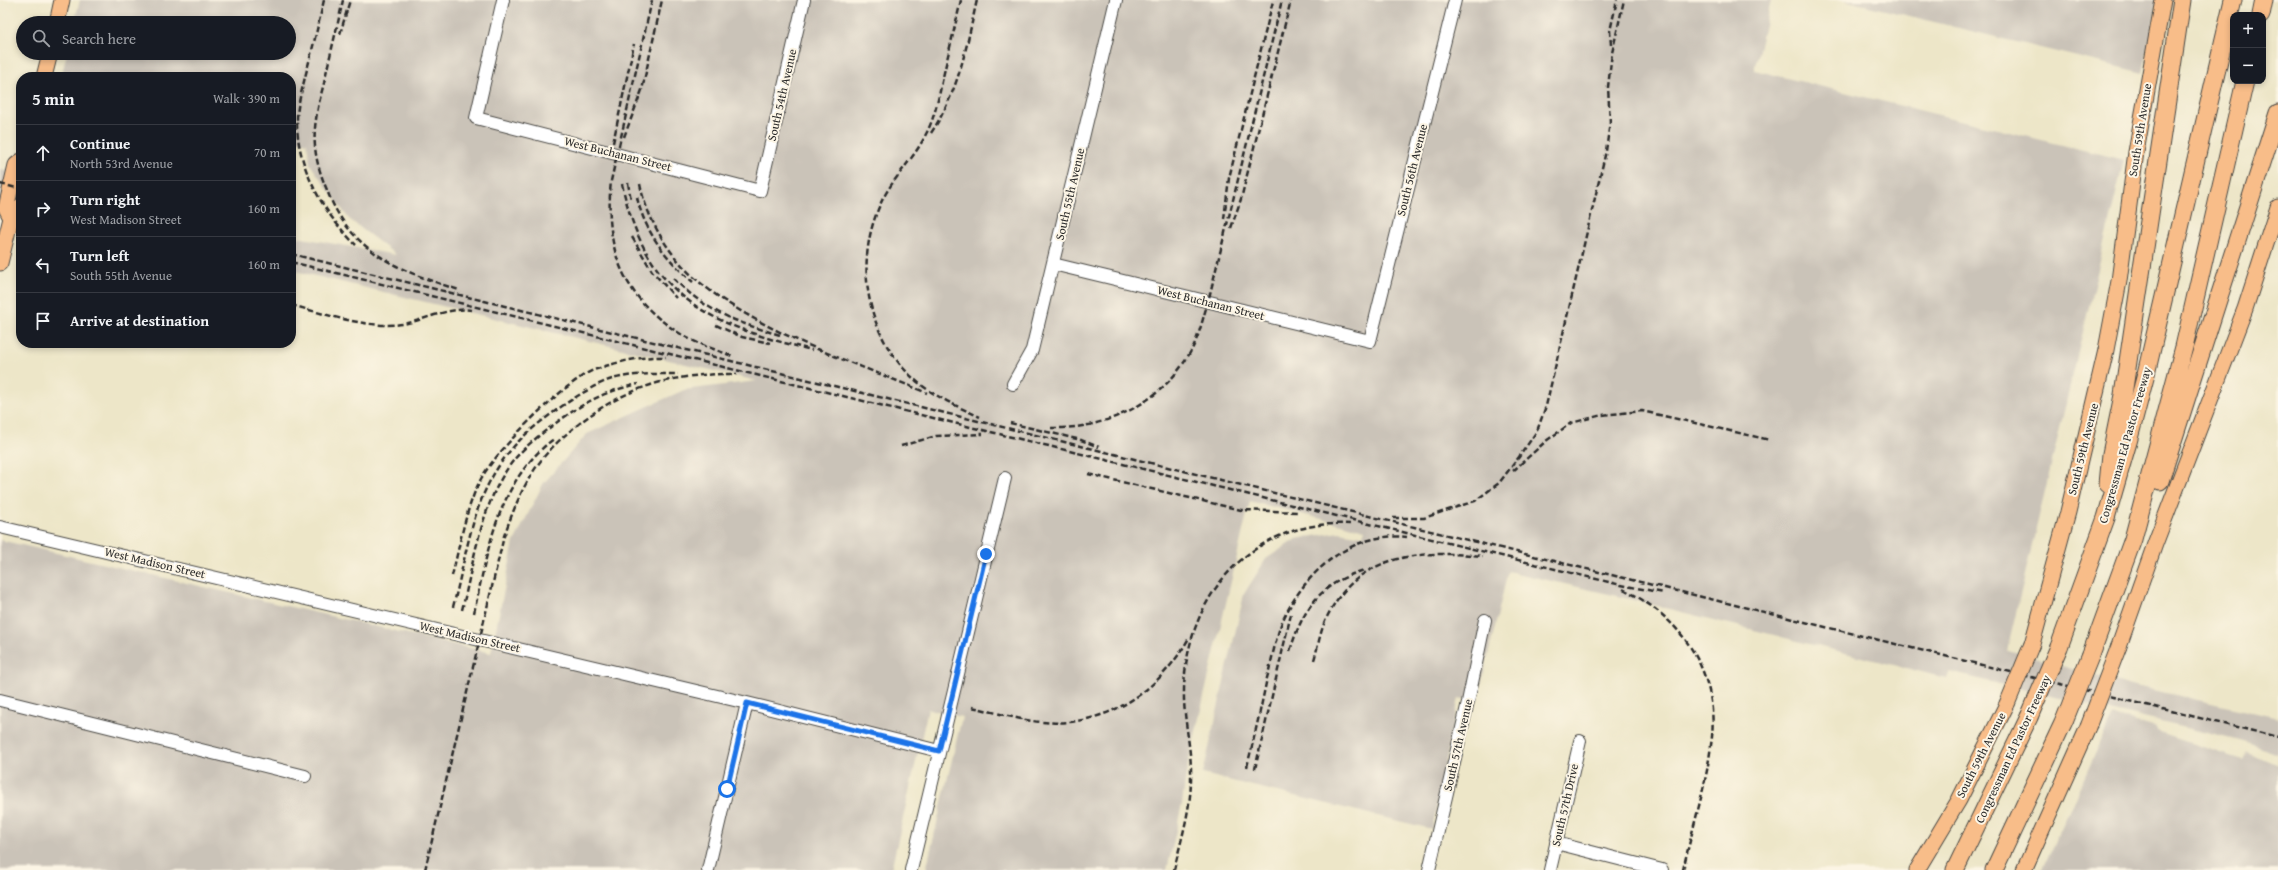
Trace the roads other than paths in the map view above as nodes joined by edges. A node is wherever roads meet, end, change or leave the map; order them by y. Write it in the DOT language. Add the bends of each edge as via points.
graph roads {
  1 [pos="62,0"];
  2 [pos="503,0"];
  3 [pos="804,0"];
  4 [pos="1116,0"];
  5 [pos="1455,0"];
  6 [pos="2163,0"];
  7 [pos="2182,0"];
  8 [pos="2232,0"];
  9 [pos="2264,0"];
  10 [pos="2262,12"];
  11 [pos="59,16"];
  12 [pos="48,60"];
  13 [pos="45,72"];
  14 [pos="2245,84"];
  15 [pos="2278,113"];
  16 [pos="16,165"];
  17 [pos="760,191"];
  18 [pos="2278,207"];
  19 [pos="16,214"];
  20 [pos="11,218"];
  21 [pos="0,263"];
  22 [pos="1053,264"];
  23 [pos="1370,341"];
  24 [pos="1013,384"];
  25 [pos="1005,478"];
  26 [pos="2106,518"];
  27 [pos="0,527"];
  28 [pos="2133,539"];
  29 [pos="1485,620"];
  30 [pos="0,700"];
  31 [pos="747,703"];
  32 [pos="1580,741"];
  33 [pos="939,751"];
  34 [pos="305,776"];
  35 [pos="1556,843"];
  36 [pos="708,870"];
  37 [pos="911,870"];
  38 [pos="1429,870"];
  39 [pos="1550,870"];
  40 [pos="1662,870"];
  41 [pos="1917,870"];
  42 [pos="1955,870"];
  43 [pos="1994,870"];
  44 [pos="2024,870"];
  1 -- 11 [label="main road"];
  2 -- 17 [label="street, West Buchanan Street" via="476,118"];
  3 -- 17 [label="street, South 54th Avenue"];
  4 -- 22 [label="street, South 55th Avenue"];
  5 -- 23 [label="street, South 56th Avenue"];
  6 -- 41 [label="main road, South 59th Avenue, bridge" via="2137,144 2119,281 2106,350 2068,512 2032,644 2007,704 1962,794"];
  7 -- 26 [label="highway" via="2123,395 2111,454"];
  8 -- 26 [label="highway, Congressman Ed Pastor Freeway" via="2146,374"];
  9 -- 10 [label="highway"];
  12 -- 13 [label="main road"];
  14 -- 28 [label="highway" via="2184,347"];
  15 -- 28 [label="highway" via="2157,489"];
  16 -- 20 [label="main road" via="6,208"];
  18 -- 44 [label="main road, bridge" via="2245,309 2088,727"];
  19 -- 20 [label="main road"];
  20 -- 21 [label="main road"];
  22 -- 23 [label="street, West Buchanan Street"];
  22 -- 24 [label="street, South 55th Avenue" via="1032,350"];
  25 -- 33 [label="street"];
  26 -- 42 [label="highway, Congressman Ed Pastor Freeway, bridge" via="2059,647 2030,717"];
  27 -- 31 [label="street, West Madison Street"];
  28 -- 43 [label="highway, bridge" via="2064,721"];
  29 -- 38 [label="street, South 57th Avenue"];
  30 -- 34 [label="street"];
  31 -- 33 [label="street, West Madison Street"];
  31 -- 36 [label="street"];
  32 -- 35 [label="street, South 57th Drive"];
  33 -- 37 [label="street"];
  35 -- 39 [label="street, South 57th Drive"];
  35 -- 40 [label="street"];
}
